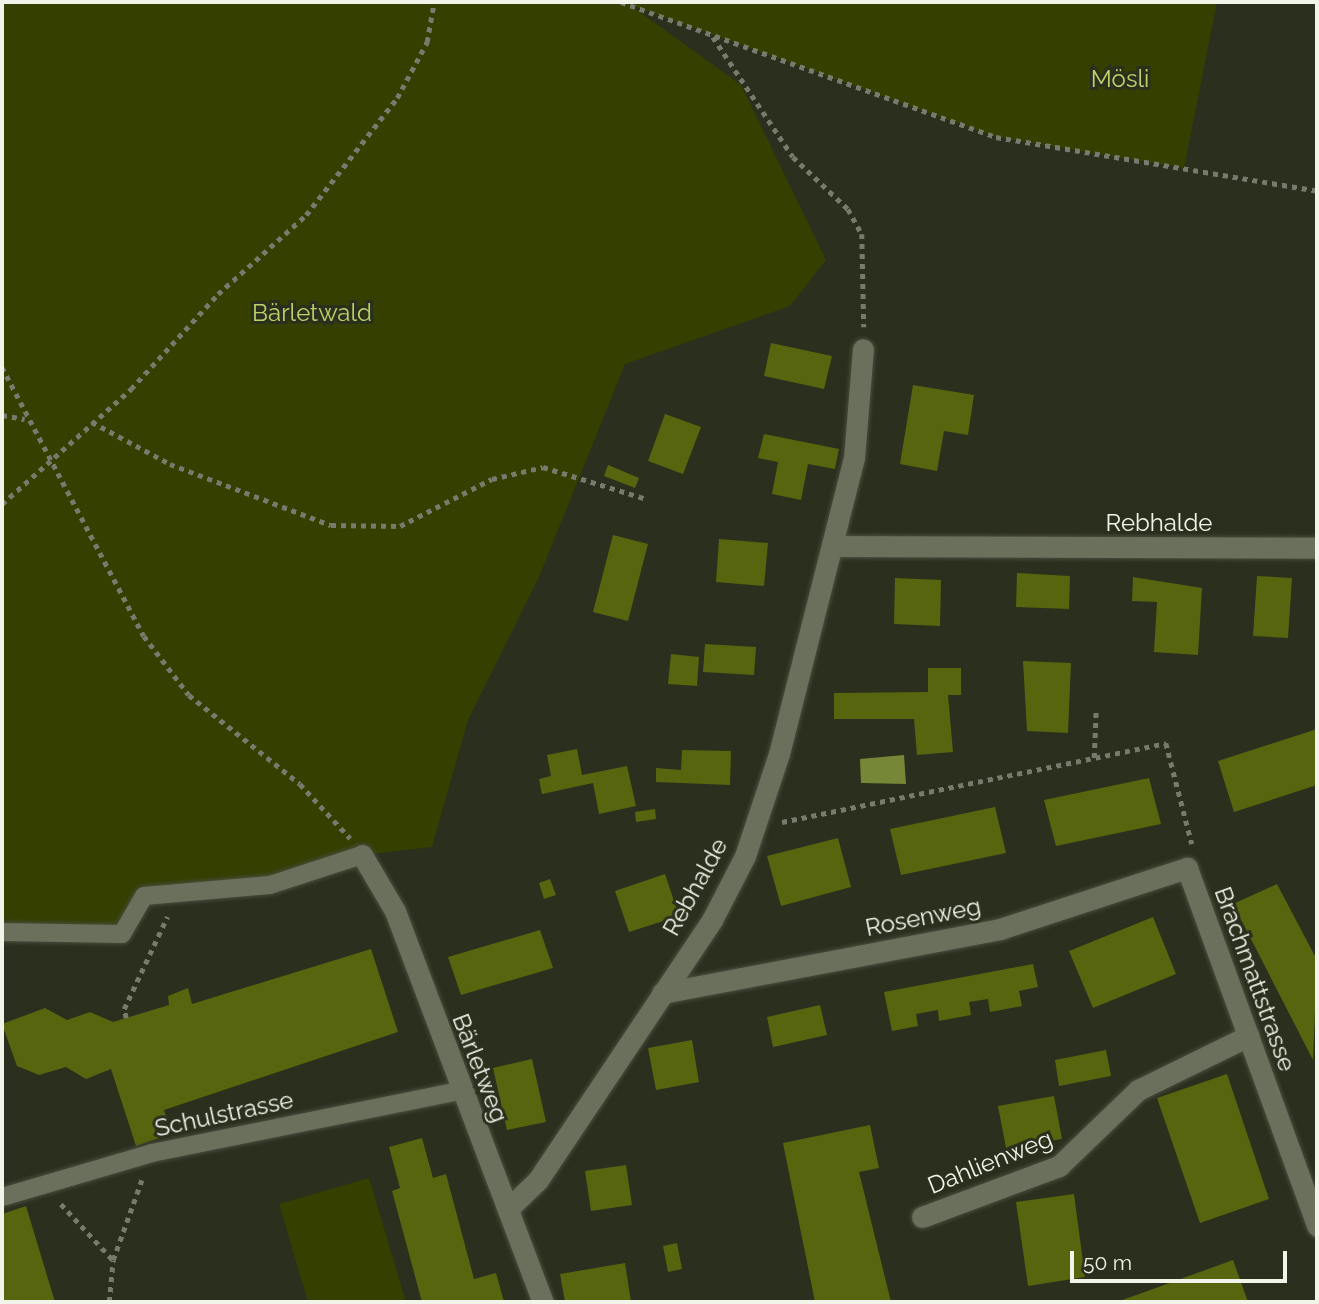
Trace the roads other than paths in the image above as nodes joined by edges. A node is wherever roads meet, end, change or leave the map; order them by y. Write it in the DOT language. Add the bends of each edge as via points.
graph roads {
  1 [pos="863,348"];
  2 [pos="832,546"];
  3 [pos="1317,548"];
  4 [pos="362,855"];
  5 [pos="1190,860"];
  6 [pos="2,932"];
  7 [pos="662,993"];
  8 [pos="1248,1036"];
  9 [pos="460,1091"];
  10 [pos="2,1197"];
  11 [pos="509,1208"];
  12 [pos="922,1217"];
  13 [pos="1317,1226"];
  14 [pos="543,1302"];
  1 -- 2 [label="street, Rebhalde" via="854,458"];
  2 -- 3 [label="street, Rebhalde"];
  2 -- 7 [label="street, Rebhalde" via="755,828 712,920"];
  4 -- 6 [label="lane" via="270,886 144,896 122,934"];
  4 -- 9 [label="street, Bärletweg" via="395,911"];
  5 -- 7 [label="street, Rosenweg" via="1000,929"];
  5 -- 8 [label="street, Brachmattstrasse"];
  7 -- 11 [label="street, Rebhalde" via="538,1180"];
  8 -- 12 [label="street, Dahlienweg" via="1138,1090 1059,1166"];
  8 -- 13 [label="street, Brachmattstrasse"];
  9 -- 10 [label="lane, Schulstrasse" via="152,1153"];
  9 -- 11 [label="street, Bärletweg"];
  11 -- 14 [label="street, Bärletweg"];
}
